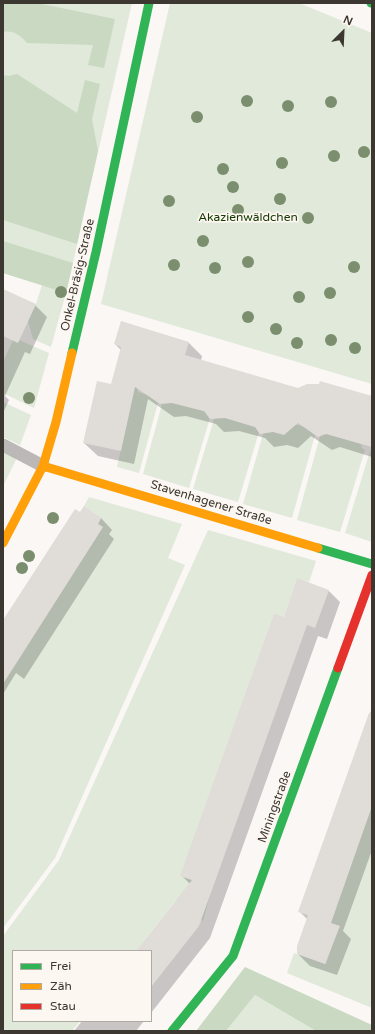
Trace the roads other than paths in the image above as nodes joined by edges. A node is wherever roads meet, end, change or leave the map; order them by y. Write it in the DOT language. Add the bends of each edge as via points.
graph roads {
  1 [pos="149,3"];
  2 [pos="3,446"];
  3 [pos="43,466"];
  4 [pos="3,543"];
  5 [pos="372,564"];
  6 [pos="372,575"];
  7 [pos="172,1031"];
  1 -- 3 [label="street, Onkel-Bräsig-Straße" via="96,252 56,422"];
  2 -- 3 [label="lane"];
  3 -- 4 [label="street, Onkel-Bräsig-Straße"];
  3 -- 5 [label="street, Stavenhagener Straße"];
  6 -- 7 [label="street, Miningstraße" via="233,956"];
}
